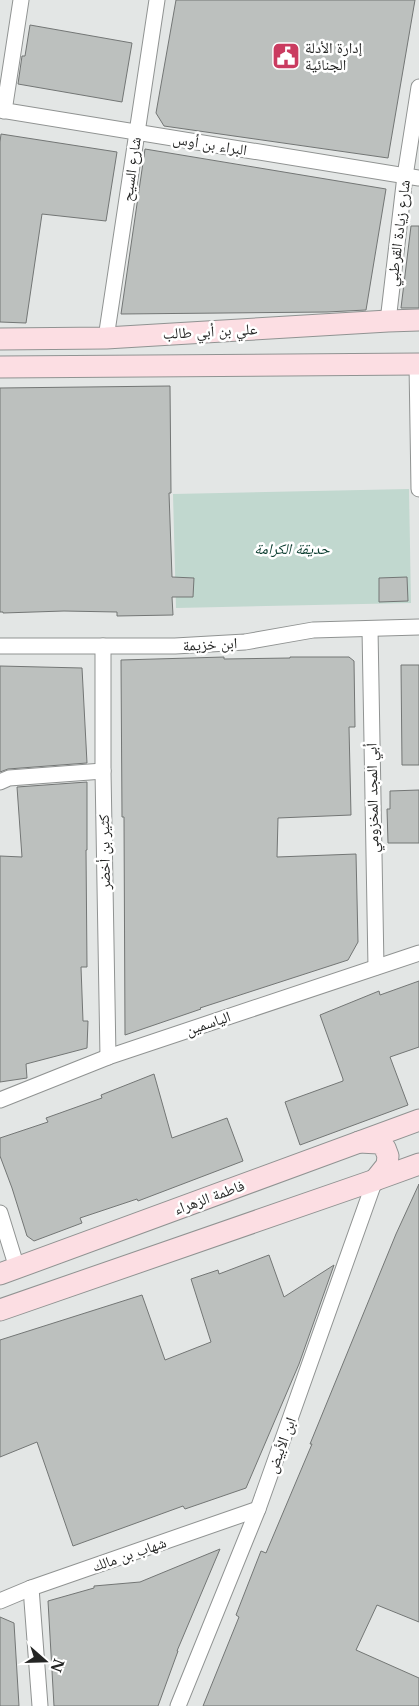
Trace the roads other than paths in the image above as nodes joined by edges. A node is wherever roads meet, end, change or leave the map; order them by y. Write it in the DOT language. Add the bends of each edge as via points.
graph roads {
  1 [pos="22,0"];
  2 [pos="157,0"];
  3 [pos="419,87"];
  4 [pos="2,111"];
  5 [pos="136,132"];
  6 [pos="412,177"];
  7 [pos="419,320"];
  8 [pos="388,321"];
  9 [pos="106,338"];
  10 [pos="0,339"];
  11 [pos="418,364"];
  12 [pos="0,367"];
  13 [pos="419,488"];
  14 [pos="419,627"];
  15 [pos="370,629"];
  16 [pos="0,646"];
  17 [pos="103,646"];
  18 [pos="103,771"];
  19 [pos="0,782"];
  20 [pos="419,953"];
  21 [pos="376,966"];
  22 [pos="108,1057"];
  23 [pos="0,1100"];
  24 [pos="419,1120"];
  25 [pos="359,1142"];
  26 [pos="419,1164"];
  27 [pos="375,1180"];
  28 [pos="0,1212"];
  29 [pos="8,1271"];
  30 [pos="0,1310"];
  31 [pos="258,1509"];
  32 [pos="31,1588"];
  33 [pos="0,1601"];
  34 [pos="40,1706"];
  35 [pos="178,1706"];
  1 -- 4 [label="street"];
  2 -- 5 [label="street, شارع السيح"];
  3 -- 6 [label="street, شارع زيادة القرطبي"];
  4 -- 5 [label="street, البراء بن أوس"];
  5 -- 6 [label="street, البراء بن أوس"];
  5 -- 9 [label="street, شارع السيح"];
  6 -- 8 [label="street, شارع زيادة القرطبي"];
  7 -- 8 [label="main road, علي بن أبي طالب"];
  8 -- 9 [label="main road, علي بن أبي طالب"];
  9 -- 10 [label="main road, علي بن أبي طالب"];
  11 -- 12 [label="main road"];
  11 -- 13 [label="street"];
  14 -- 15 [label="street, ابن خزيمة"];
  15 -- 17 [label="street, ابن خزيمة" via="313,630 245,642"];
  15 -- 21 [label="street, أبي المجد المخزومي"];
  16 -- 17 [label="street, ابن خزيمة"];
  17 -- 18 [label="street, كثير بن أخضر"];
  18 -- 19 [label="street" via="9,778"];
  18 -- 22 [label="street, كثير بن أخضر"];
  20 -- 21 [label="street, الياسمين"];
  21 -- 22 [label="street, الياسمين"];
  22 -- 23 [label="street, الياسمين"];
  24 -- 25 [label="main road, فاطمة الزهراء"];
  25 -- 27 [label="main road" via="379,1143 385,1148 387,1166"];
  25 -- 29 [label="main road, فاطمة الزهراء"];
  26 -- 27 [label="main road"];
  27 -- 30 [label="main road"];
  27 -- 31 [label="street, ابن الأبيض"];
  28 -- 29 [label="street"];
  31 -- 32 [label="street, شهاب بن مالك"];
  31 -- 35 [label="street, ابن الأبيض"];
  32 -- 33 [label="street, شهاب بن مالك"];
  32 -- 34 [label="street"];
}
